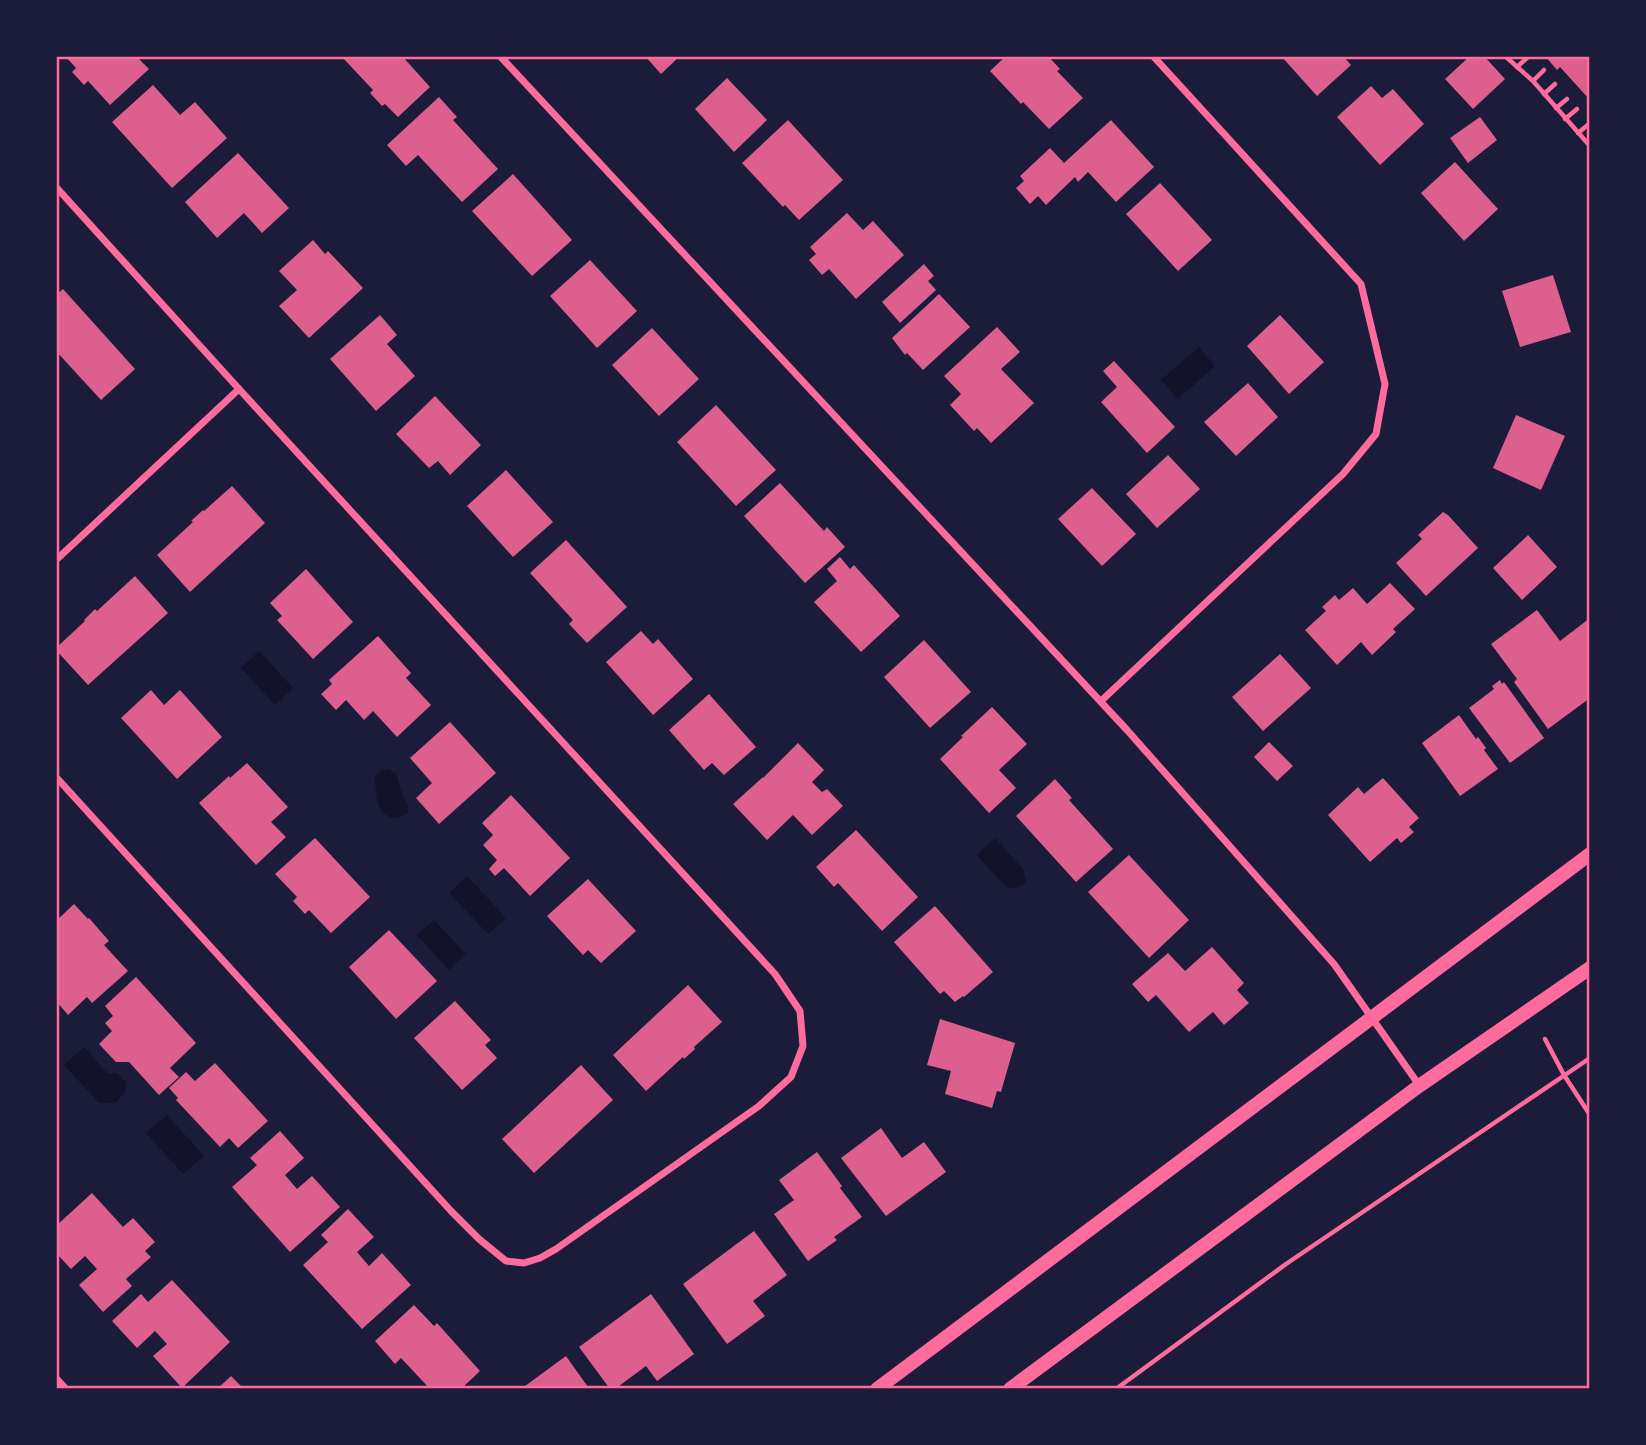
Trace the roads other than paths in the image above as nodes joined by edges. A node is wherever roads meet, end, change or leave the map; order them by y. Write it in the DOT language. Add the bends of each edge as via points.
graph roads {
  1 [pos="500,56"];
  2 [pos="1153,56"];
  3 [pos="56,187"];
  4 [pos="239,389"];
  5 [pos="56,560"];
  6 [pos="1101,701"];
  7 [pos="56,777"];
  8 [pos="1590,854"];
  9 [pos="1590,968"];
  10 [pos="1371,1018"];
  11 [pos="1419,1086"];
  12 [pos="56,1378"];
  13 [pos="66,1389"];
  14 [pos="877,1389"];
  15 [pos="1010,1389"];
  1 -- 6 [label="street"];
  2 -- 6 [label="street" via="1361,284 1385,384 1376,434 1343,474"];
  3 -- 4 [label="street"];
  4 -- 5 [label="street"];
  4 -- 7 [label="street" via="775,975 800,1011 803,1046 791,1077 759,1106 556,1249 524,1263 506,1261 451,1211"];
  6 -- 10 [label="street" via="1334,964"];
  8 -- 10 [label="main road"];
  9 -- 11 [label="main road"];
  10 -- 11 [label="street"];
  10 -- 14 [label="main road"];
  11 -- 15 [label="main road"];
  12 -- 13 [label="street"];
}
